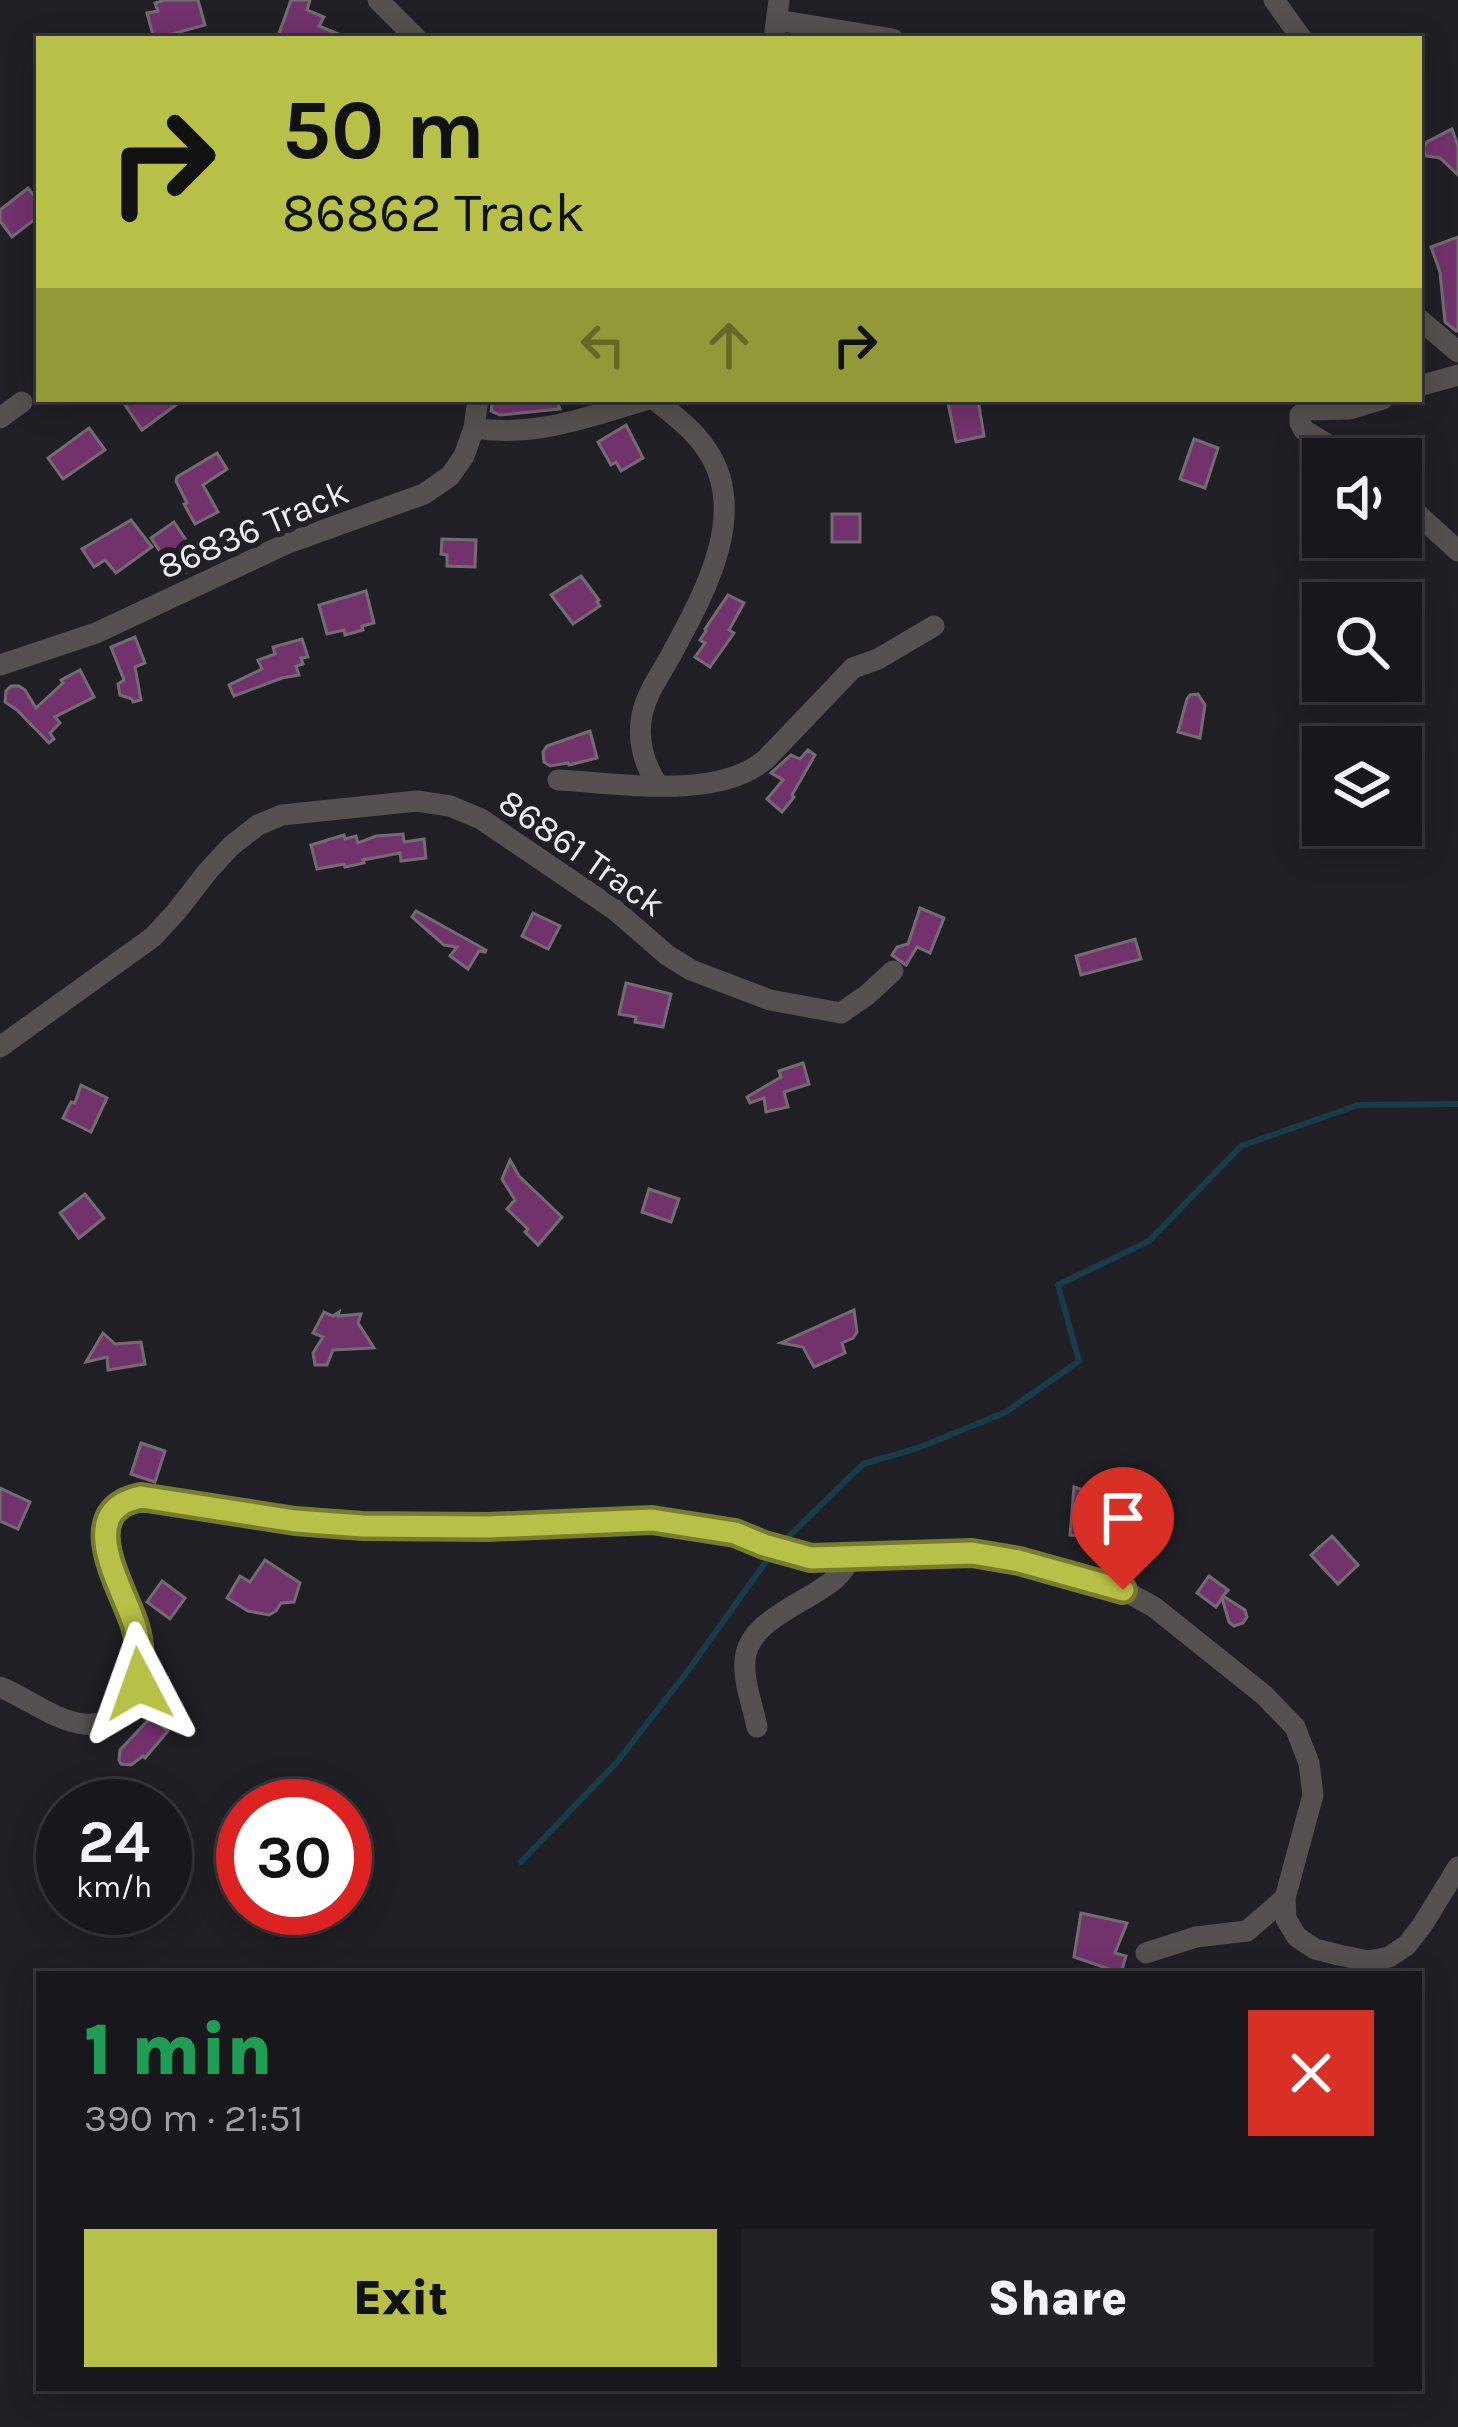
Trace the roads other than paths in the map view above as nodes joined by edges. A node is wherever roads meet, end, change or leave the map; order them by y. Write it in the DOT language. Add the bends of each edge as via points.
graph roads {
  1 [pos="378,0"];
  2 [pos="1274,0"];
  3 [pos="777,20"];
  4 [pos="414,36"];
  5 [pos="875,36"];
  6 [pos="1300,36"];
  7 [pos="1422,322"];
  8 [pos="1458,352"];
  9 [pos="1458,375"];
  10 [pos="1422,385"];
  11 [pos="22,402"];
  12 [pos="478,402"];
  13 [pos="641,402"];
  14 [pos="655,402"];
  15 [pos="1374,402"];
  16 [pos="0,418"];
  17 [pos="474,428"];
  18 [pos="1317,438"];
  19 [pos="1422,519"];
  20 [pos="1458,551"];
  21 [pos="934,626"];
  22 [pos="0,665"];
  23 [pos="558,780"];
  24 [pos="658,785"];
  25 [pos="893,971"];
  26 [pos="0,1047"];
  27 [pos="854,1555"];
  28 [pos="0,1687"];
  29 [pos="757,1727"];
  30 [pos="1458,1867"];
  31 [pos="1285,1898"];
  32 [pos="1146,1953"];
  1 -- 4 [label="street"];
  2 -- 6 [label="street"];
  3 -- 5 [label="street"];
  7 -- 8 [label="street"];
  9 -- 10 [label="street"];
  11 -- 16 [label="street"];
  12 -- 17 [label="street, 86836 Track"];
  13 -- 17 [label="street" via="556,426"];
  14 -- 24 [label="street" via="707,449 724,518 709,580 640,721"];
  15 -- 18 [label="street" via="1306,410 1300,424"];
  17 -- 22 [label="street, 86836 Track" via="450,476 424,494 288,543 96,633"];
  19 -- 20 [label="street"];
  21 -- 24 [label="street" via="853,668 755,770 710,784"];
  23 -- 24 [label="street"];
  25 -- 26 [label="street, 86861 Track" via="842,1013 770,1000 667,955 481,819 417,801 375,804 258,825 153,937"];
  27 -- 28 [label="street" via="811,1558 735,1533 652,1520 363,1526 141,1497 124,1501 106,1529 140,1655 129,1705 107,1722 86,1725"];
  27 -- 29 [label="street" via="837,1578 748,1647"];
  27 -- 31 [label="street" via="972,1553 1123,1590 1264,1694 1295,1727 1309,1762 1312,1795"];
  30 -- 31 [label="street" via="1423,1924 1389,1958 1315,1949 1297,1937"];
  31 -- 32 [label="street" via="1247,1930"];
}
